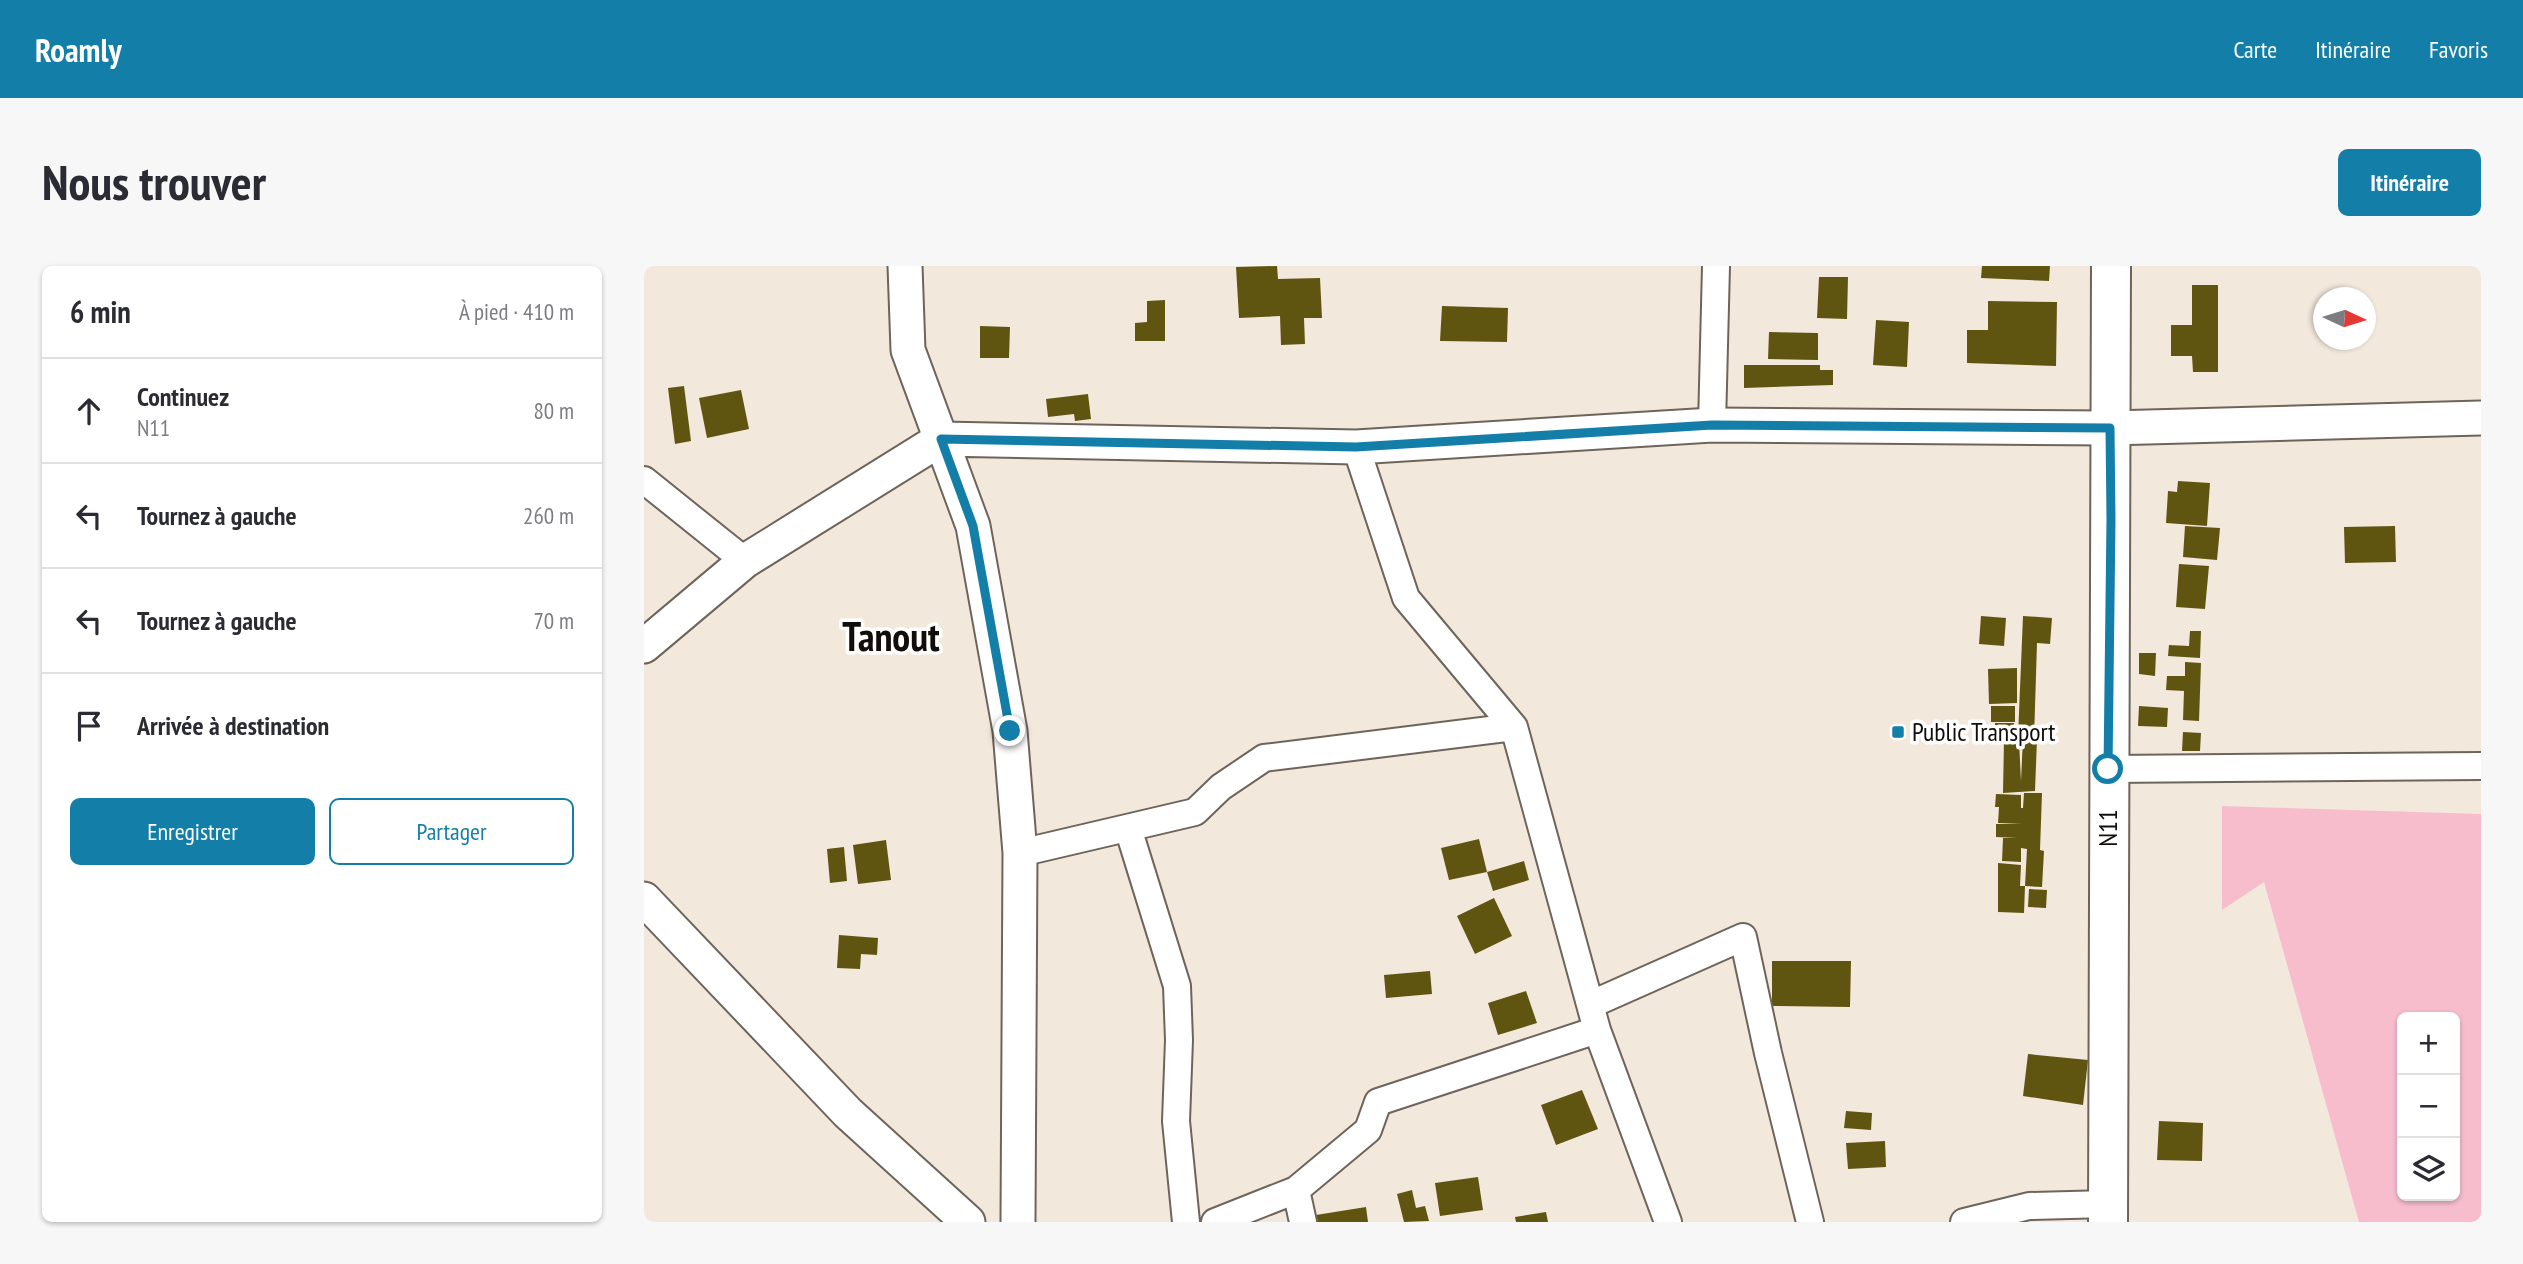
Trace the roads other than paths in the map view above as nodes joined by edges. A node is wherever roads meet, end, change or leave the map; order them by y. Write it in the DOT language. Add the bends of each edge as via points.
graph roads {
  1 [pos="905,266"];
  2 [pos="1716,266"];
  3 [pos="2111,266"];
  4 [pos="2481,418"];
  5 [pos="1712,425"];
  6 [pos="2110,428"];
  7 [pos="941,439"];
  8 [pos="1356,447"];
  9 [pos="644,480"];
  10 [pos="745,561"];
  11 [pos="644,646"];
  12 [pos="1514,727"];
  13 [pos="2481,766"];
  14 [pos="2108,769"];
  15 [pos="1128,828"];
  16 [pos="1020,853"];
  17 [pos="644,899"];
  18 [pos="1592,1004"];
  19 [pos="1597,1030"];
  20 [pos="1296,1190"];
  21 [pos="2108,1213"];
  22 [pos="968,1222"];
  23 [pos="1018,1222"];
  24 [pos="1186,1222"];
  25 [pos="1215,1222"];
  26 [pos="1303,1222"];
  27 [pos="1668,1222"];
  28 [pos="1810,1222"];
  29 [pos="1964,1222"];
  1 -- 7 [label="street" via="908,350"];
  2 -- 5 [label="street"];
  3 -- 6 [label="main road, N11"];
  4 -- 6 [label="street"];
  5 -- 6 [label="street"];
  5 -- 8 [label="street"];
  6 -- 14 [label="main road, N11"];
  7 -- 8 [label="street"];
  7 -- 10 [label="street"];
  7 -- 16 [label="street" via="973,526 1010,731"];
  8 -- 12 [label="street" via="1406,598"];
  9 -- 10 [label="street"];
  10 -- 11 [label="street"];
  12 -- 15 [label="street" via="1264,758 1221,787 1195,812"];
  12 -- 18 [label="street"];
  13 -- 14 [label="street"];
  14 -- 21 [label="main road, N11"];
  15 -- 16 [label="street"];
  15 -- 24 [label="street" via="1177,986 1176,1121"];
  16 -- 23 [label="street"];
  17 -- 22 [label="street" via="848,1113"];
  18 -- 19 [label="street"];
  18 -- 28 [label="street" via="1743,937"];
  19 -- 20 [label="street" via="1378,1102 1368,1130"];
  19 -- 27 [label="street"];
  20 -- 25 [label="street"];
  20 -- 26 [label="street"];
  21 -- 29 [label="street" via="2029,1206"];
}
